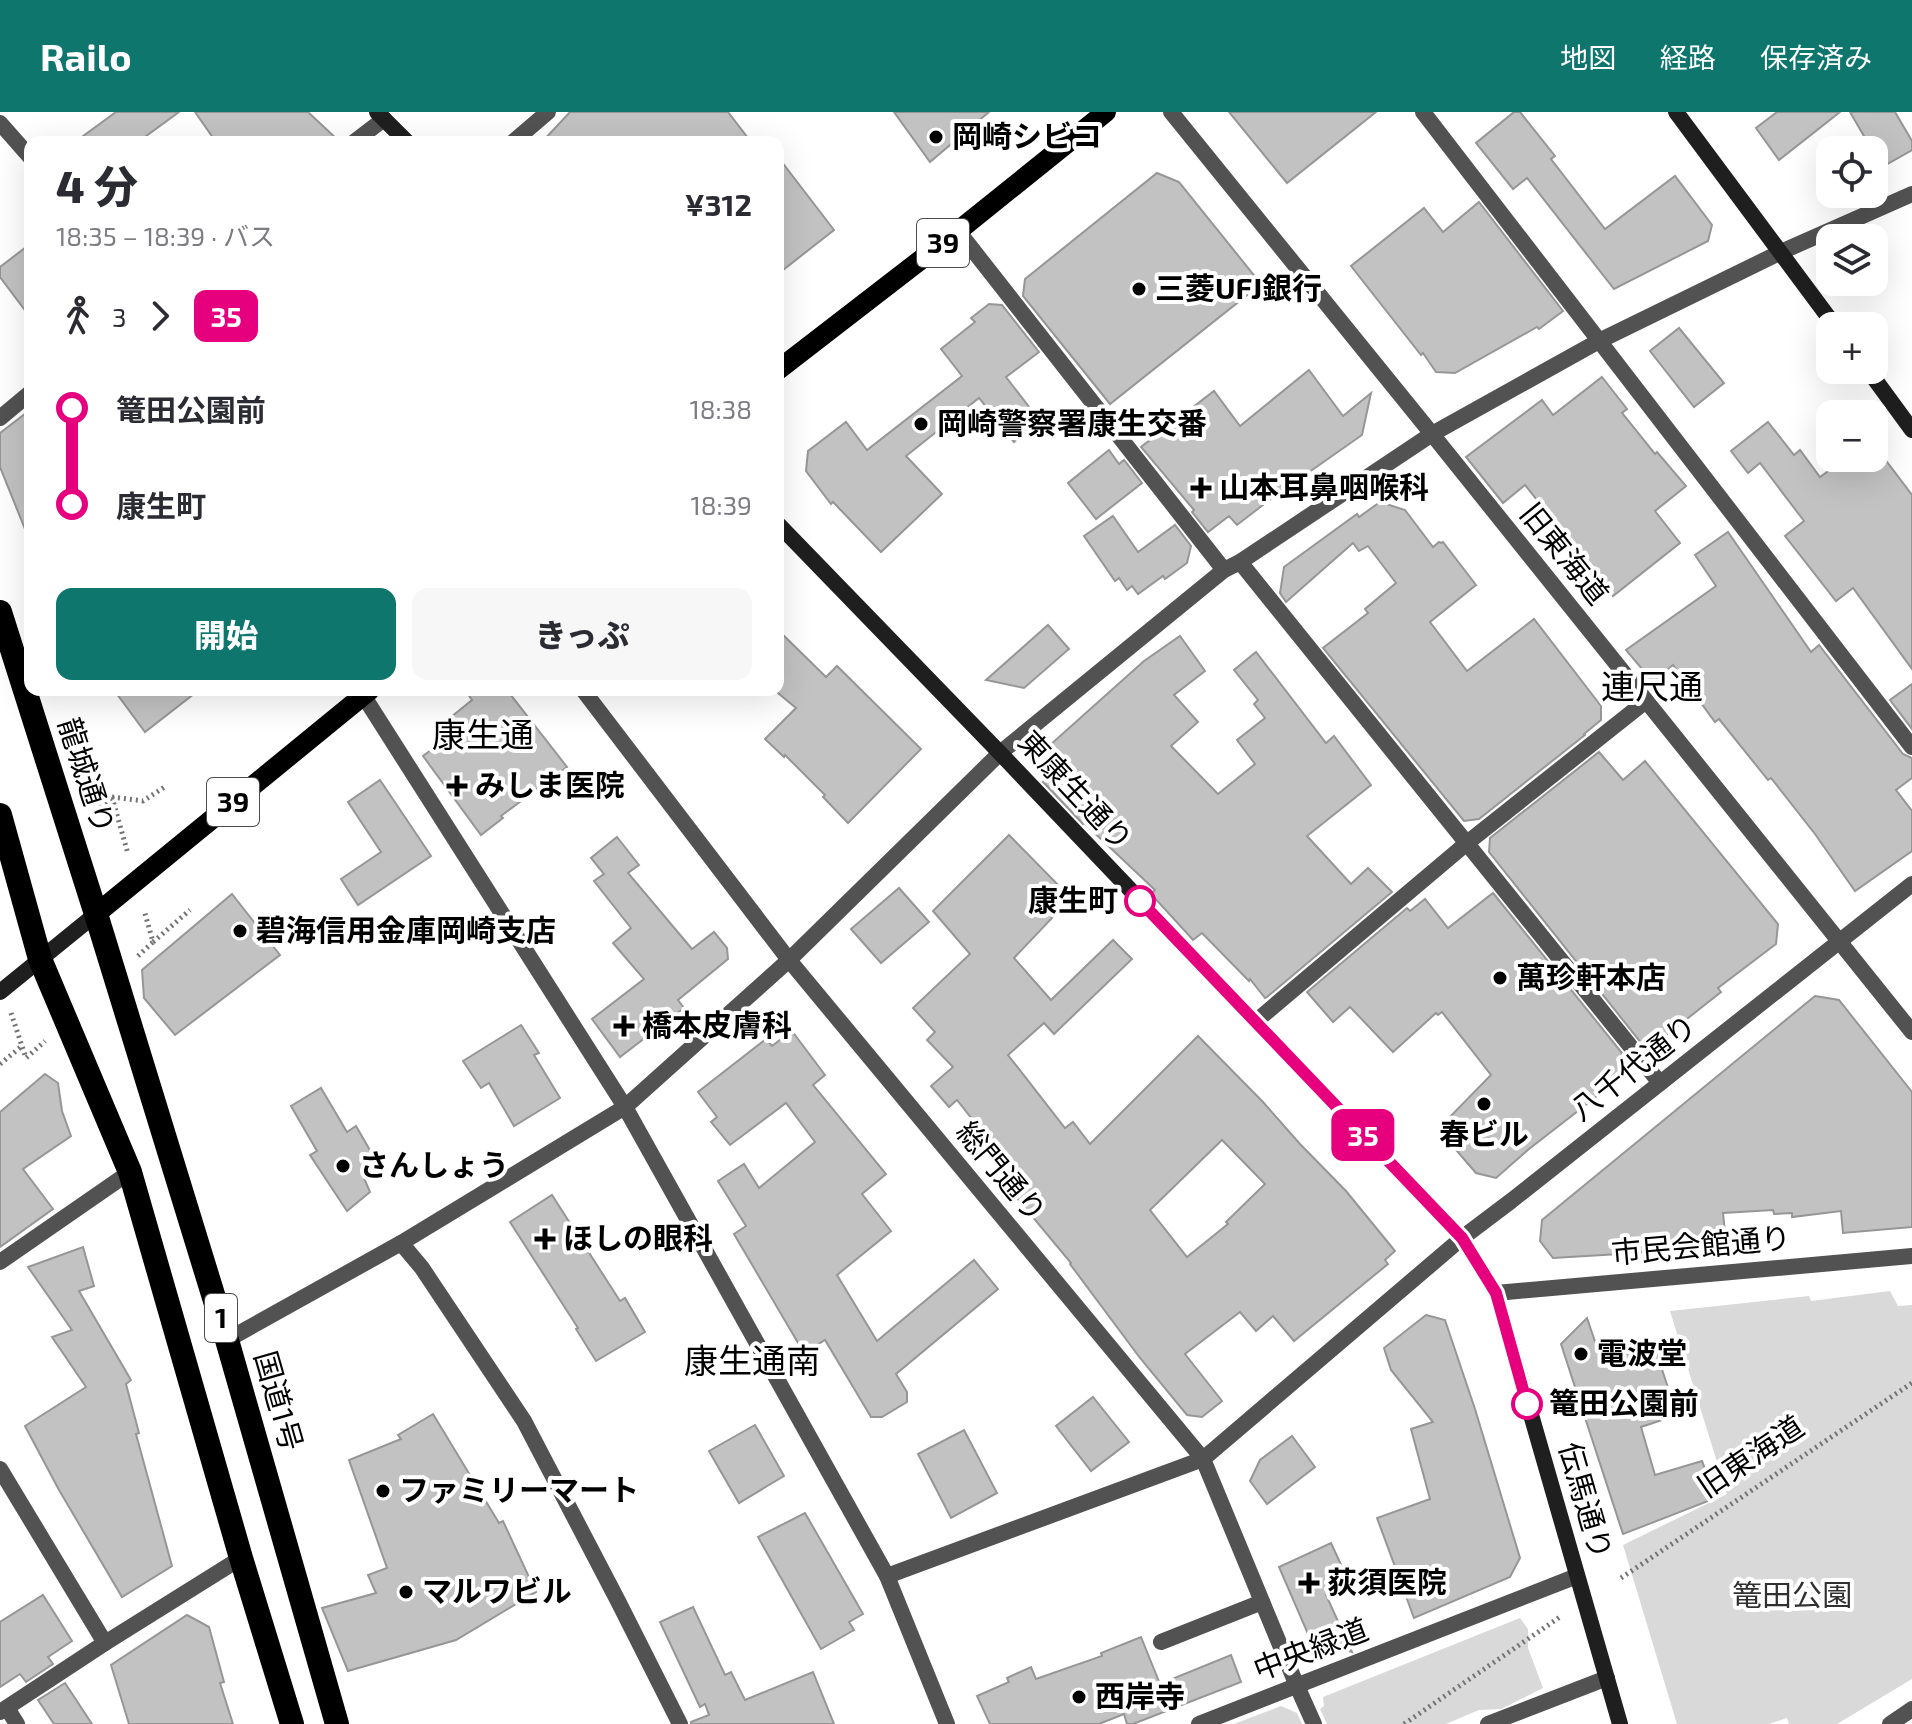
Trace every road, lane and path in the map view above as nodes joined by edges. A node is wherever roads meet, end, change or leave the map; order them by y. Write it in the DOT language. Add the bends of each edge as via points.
graph roads {
  1 [pos="548,112"];
  2 [pos="1106,112"];
  3 [pos="1171,112"];
  4 [pos="1423,112"];
  5 [pos="1676,112"];
  6 [pos="381,116"];
  7 [pos="0,123"];
  8 [pos="360,136"];
  9 [pos="401,136"];
  10 [pos="520,136"];
  11 [pos="24,150"];
  12 [pos="1912,194"];
  13 [pos="958,231"];
  14 [pos="1781,252"];
  15 [pos="1825,312"];
  16 [pos="1599,341"];
  17 [pos="784,365"];
  18 [pos="1878,384"];
  19 [pos="24,398"];
  20 [pos="0,418"];
  21 [pos="1912,430"];
  22 [pos="1432,434"];
  23 [pos="784,530"];
  24 [pos="1240,562"];
  25 [pos="1224,570"];
  26 [pos="0,612"];
  27 [pos="24,688"];
  28 [pos="27,696"];
  29 [pos="361,696"];
  30 [pos="368,696"];
  31 [pos="588,696"];
  32 [pos="1646,701"];
  33 [pos="1912,747"];
  34 [pos="1000,753"];
  35 [pos="166,786"];
  36 [pos="112,797"];
  37 [pos="0,815"];
  38 [pos="1467,843"];
  39 [pos="1912,884"];
  40 [pos="190,910"];
  41 [pos="96,914"];
  42 [pos="1840,941"];
  43 [pos="153,942"];
  44 [pos="40,959"];
  45 [pos="789,960"];
  46 [pos="0,992"];
  47 [pos="1255,1022"];
  48 [pos="1912,1032"];
  49 [pos="26,1058"];
  50 [pos="0,1064"];
  51 [pos="1660,1083"];
  52 [pos="625,1107"];
  53 [pos="130,1172"];
  54 [pos="1462,1238"];
  55 [pos="401,1243"];
  56 [pos="1912,1256"];
  57 [pos="0,1262"];
  58 [pos="1496,1293"];
  59 [pos="227,1340"];
  60 [pos="1912,1383"];
  61 [pos="1203,1459"];
  62 [pos="0,1469"];
  63 [pos="241,1558"];
  64 [pos="887,1576"];
  65 [pos="1577,1576"];
  66 [pos="1621,1578"];
  67 [pos="1262,1602"];
  68 [pos="1560,1617"];
  69 [pos="1161,1642"];
  70 [pos="105,1643"];
  71 [pos="1607,1678"];
  72 [pos="1297,1686"];
  73 [pos="1912,1709"];
  74 [pos="4,1710"];
  75 [pos="17,1724"];
  76 [pos="292,1724"];
  77 [pos="337,1724"];
  78 [pos="680,1724"];
  79 [pos="947,1724"];
  80 [pos="1199,1724"];
  81 [pos="1314,1724"];
  82 [pos="1404,1724"];
  83 [pos="1488,1724"];
  84 [pos="1620,1724"];
  85 [pos="1890,1724"];
  1 -- 10 [label="street"];
  2 -- 13 [label="main road, 39"];
  3 -- 22 [label="street, 旧東海道"];
  4 -- 16 [label="street"];
  5 -- 14 [label="street"];
  6 -- 8 [label="street"];
  6 -- 9 [label="street"];
  7 -- 11 [label="street"];
  12 -- 14 [label="street"];
  13 -- 17 [label="main road, 39"];
  13 -- 25 [label="street"];
  14 -- 15 [label="street"];
  14 -- 16 [label="street"];
  16 -- 22 [label="street"];
  16 -- 33 [label="street"];
  18 -- 21 [label="street"];
  19 -- 20 [label="street"];
  22 -- 24 [label="street"];
  22 -- 32 [label="street, 旧東海道"];
  23 -- 34 [label="street, 東康生通り"];
  24 -- 25 [label="street"];
  24 -- 38 [label="street"];
  25 -- 34 [label="street"];
  26 -- 27 [label="highway, 龍城通り / 1"];
  28 -- 41 [label="highway, 龍城通り / 1"];
  29 -- 41 [label="main road, 39"];
  30 -- 52 [label="street"];
  31 -- 45 [label="street, 総門通り"];
  32 -- 38 [label="street"];
  32 -- 42 [label="street, 旧東海道"];
  34 -- 45 [label="street"];
  34 -- 47 [label="street, 東康生通り"];
  35 -- 36 [label="path" via="143,801"];
  37 -- 44 [label="highway, 1"];
  38 -- 47 [label="street"];
  38 -- 51 [label="street"];
  39 -- 42 [label="street, 八千代通り"];
  40 -- 43 [label="path"];
  41 -- 44 [label="street"];
  41 -- 59 [label="highway, 国道1号 / 1"];
  42 -- 48 [label="street, 旧東海道"];
  42 -- 51 [label="street, 八千代通り"];
  44 -- 46 [label="street"];
  44 -- 53 [label="highway, 1"];
  45 -- 52 [label="street"];
  45 -- 61 [label="street, 総門通り"];
  47 -- 54 [label="street, 東康生通り"];
  49 -- 50 [label="path" via="22,1046"];
  51 -- 54 [label="street, 八千代通り"];
  52 -- 55 [label="street"];
  52 -- 64 [label="street"];
  53 -- 57 [label="street"];
  53 -- 63 [label="highway, 1"];
  54 -- 58 [label="street, 伝馬通り"];
  54 -- 61 [label="street, 八千代通り"];
  55 -- 59 [label="street"];
  55 -- 78 [label="street" via="524,1421"];
  56 -- 58 [label="street, 市民会館通り"];
  58 -- 65 [label="street, 伝馬通り"];
  59 -- 77 [label="highway, 国道1号 / 1"];
  60 -- 66 [label="path, 旧東海道"];
  61 -- 64 [label="street"];
  61 -- 67 [label="street, 総門通り"];
  62 -- 70 [label="street"];
  63 -- 70 [label="street"];
  63 -- 76 [label="highway, 1"];
  64 -- 79 [label="street"];
  65 -- 71 [label="street, 伝馬通り"];
  65 -- 72 [label="street, 中央緑道"];
  67 -- 69 [label="street"];
  67 -- 72 [label="street, 総門通り"];
  68 -- 82 [label="path"];
  70 -- 74 [label="street"];
  71 -- 83 [label="street"];
  71 -- 84 [label="street, 伝馬通り"];
  72 -- 80 [label="street, 中央緑道"];
  72 -- 81 [label="street, 総門通り"];
  73 -- 85 [label="street"];
  74 -- 75 [label="street"];
}
